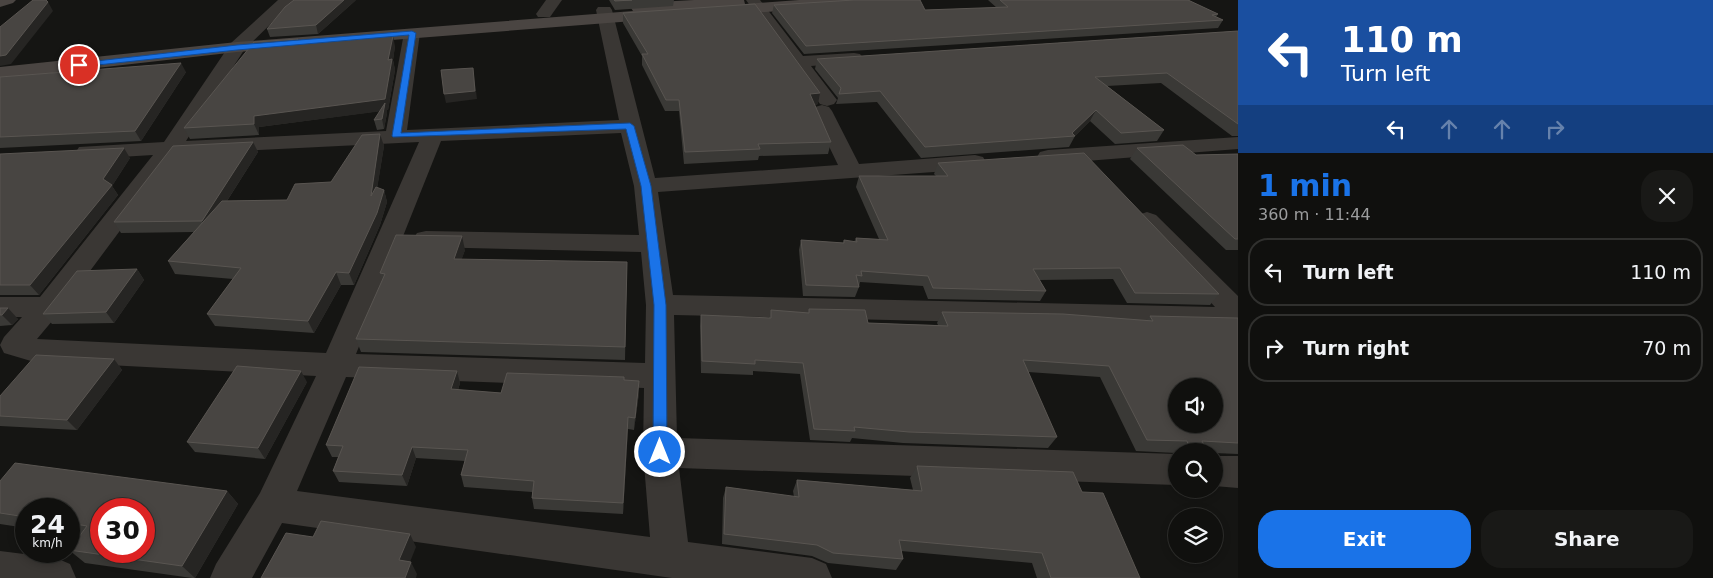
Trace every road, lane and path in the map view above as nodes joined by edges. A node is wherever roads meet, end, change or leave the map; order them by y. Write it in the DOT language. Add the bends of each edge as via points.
graph roads {
  1 [pos="8,0"];
  2 [pos="287,0"];
  3 [pos="554,0"];
  4 [pos="868,0"];
  5 [pos="846,1"];
  6 [pos="0,2"];
  7 [pos="758,3"];
  8 [pos="544,14"];
  9 [pos="605,14"];
  10 [pos="412,33"];
  11 [pos="242,43"];
  12 [pos="867,58"];
  13 [pos="798,62"];
  14 [pos="0,64"];
  15 [pos="0,73"];
  16 [pos="630,126"];
  17 [pos="433,134"];
  18 [pos="396,136"];
  19 [pos="1238,143"];
  20 [pos="172,147"];
  21 [pos="67,152"];
  22 [pos="1084,154"];
  23 [pos="1026,158"];
  24 [pos="997,161"];
  25 [pos="852,172"];
  26 [pos="1104,175"];
  27 [pos="646,186"];
  28 [pos="1131,202"];
  29 [pos="390,238"];
  30 [pos="654,244"];
  31 [pos="660,305"];
  32 [pos="0,307"];
  33 [pos="48,307"];
  34 [pos="1238,313"];
  35 [pos="1238,318"];
  36 [pos="336,365"];
  37 [pos="661,376"];
  38 [pos="660,452"];
  39 [pos="1168,470"];
  40 [pos="1223,471"];
  41 [pos="1238,472"];
  42 [pos="274,505"];
  43 [pos="671,558"];
  44 [pos="0,570"];
  45 [pos="56,578"];
  46 [pos="230,578"];
  47 [pos="812,578"];
  1 -- 6 [label="street"];
  2 -- 11 [label="street"];
  3 -- 8 [label="street"];
  4 -- 5 [label="street"];
  5 -- 7 [label="street"];
  7 -- 9 [label="street"];
  7 -- 13 [label="street"];
  8 -- 9 [label="street"];
  8 -- 11 [label="street"];
  9 -- 10 [label="street"];
  9 -- 16 [label="street"];
  10 -- 11 [label="street"];
  10 -- 18 [label="street"];
  11 -- 14 [label="street"];
  11 -- 15 [label="street"];
  11 -- 20 [label="street"];
  12 -- 13 [label="street"];
  13 -- 25 [label="street" via="824,106"];
  16 -- 17 [label="street"];
  16 -- 27 [label="street"];
  17 -- 18 [label="street"];
  17 -- 29 [label="street"];
  18 -- 20 [label="street"];
  19 -- 22 [label="street"];
  20 -- 21 [label="street"];
  20 -- 33 [label="street"];
  22 -- 23 [label="street"];
  22 -- 26 [label="street"];
  24 -- 25 [label="street"];
  25 -- 27 [label="street"];
  27 -- 30 [label="street"];
  28 -- 34 [label="street"];
  29 -- 30 [label="street"];
  29 -- 36 [label="street"];
  30 -- 31 [label="street"];
  31 -- 35 [label="street"];
  31 -- 37 [label="street"];
  32 -- 33 [label="street"];
  33 -- 36 [label="street" via="14,344 31,350"];
  36 -- 37 [label="street"];
  36 -- 42 [label="street"];
  37 -- 38 [label="street"];
  38 -- 39 [label="street"];
  38 -- 43 [label="street"];
  40 -- 41 [label="street"];
  42 -- 43 [label="street"];
  42 -- 46 [label="street"];
  43 -- 47 [label="street"];
  44 -- 45 [label="street"];
}
